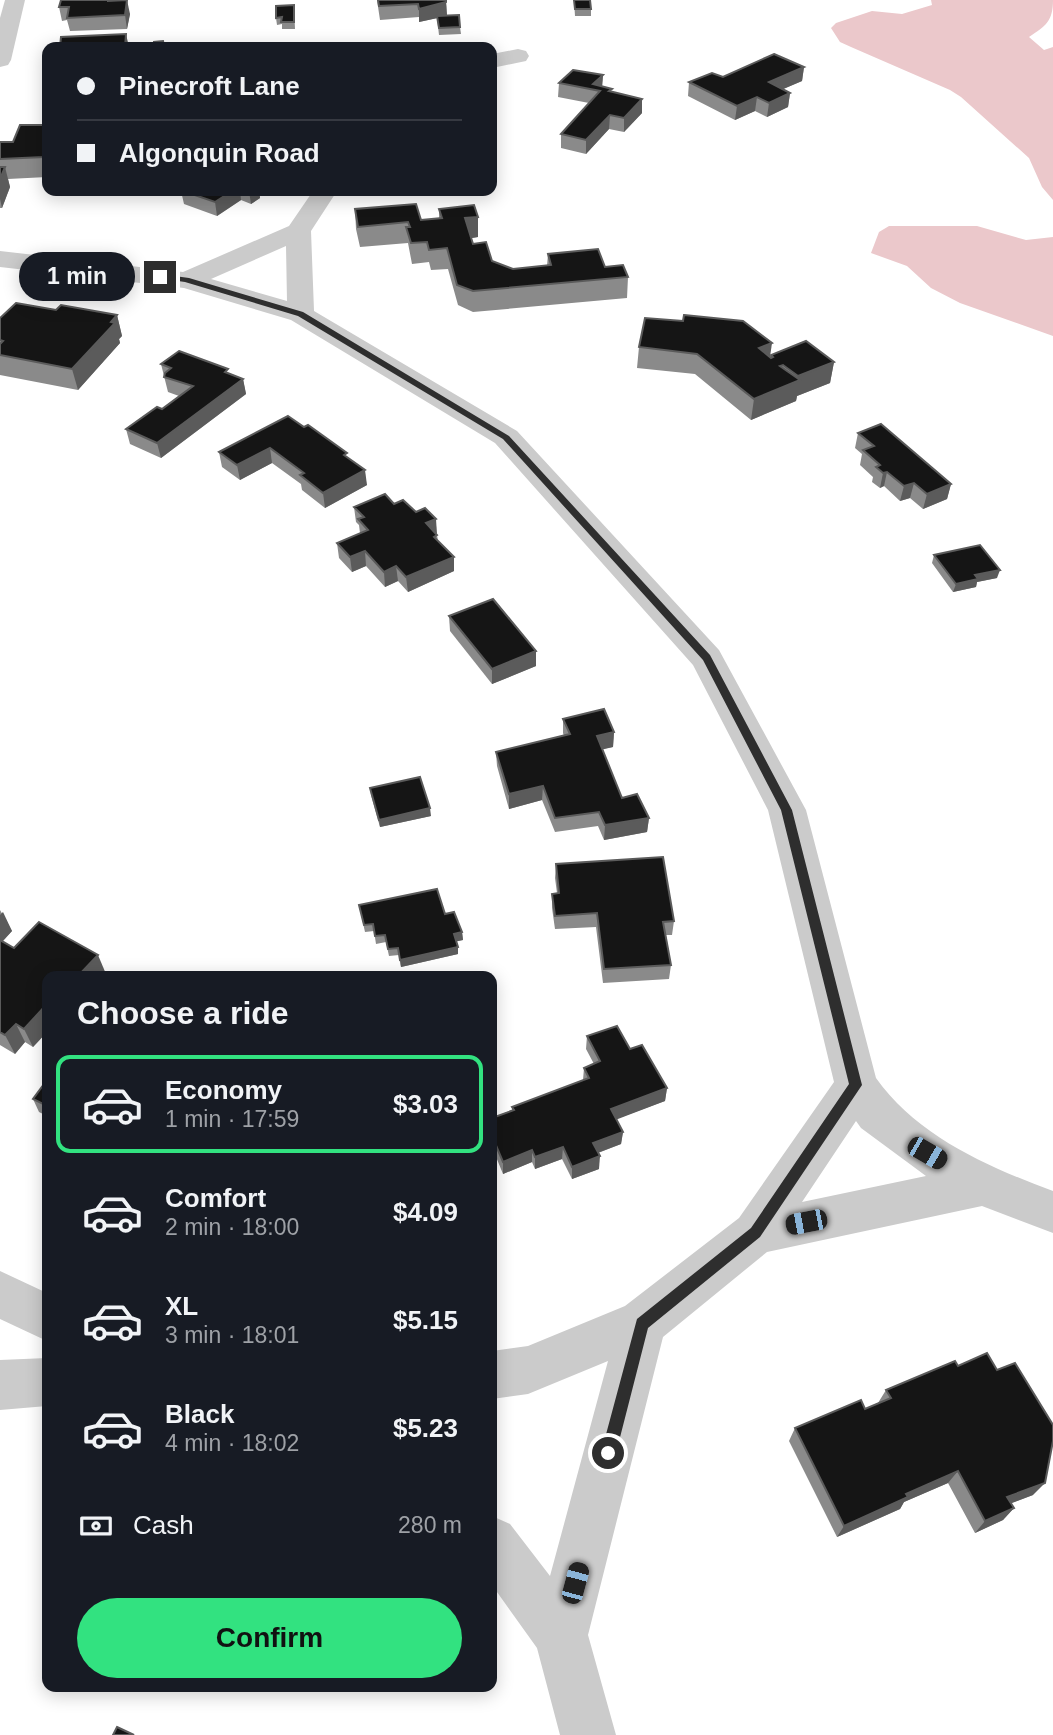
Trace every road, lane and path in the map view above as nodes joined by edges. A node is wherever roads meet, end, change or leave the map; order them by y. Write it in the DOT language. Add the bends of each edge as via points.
graph roads {
  1 [pos="15,0"];
  2 [pos="518,56"];
  3 [pos="0,60"];
  4 [pos="497,60"];
  5 [pos="322,196"];
  6 [pos="298,231"];
  7 [pos="0,259"];
  8 [pos="186,280"];
  9 [pos="301,314"];
  10 [pos="856,1085"];
  11 [pos="982,1185"];
  12 [pos="1053,1212"];
  13 [pos="755,1233"];
  14 [pos="0,1294"];
  15 [pos="42,1315"];
  16 [pos="642,1324"];
  17 [pos="497,1374"];
  18 [pos="42,1382"];
  19 [pos="0,1385"];
  20 [pos="497,1549"];
  21 [pos="561,1635"];
  22 [pos="588,1735"];
  1 -- 3 [label="street"];
  2 -- 4 [label="street"];
  5 -- 6 [label="street"];
  6 -- 8 [label="street"];
  6 -- 9 [label="street"];
  7 -- 8 [label="street"];
  8 -- 9 [label="street"];
  9 -- 10 [label="street" via="506,438 707,658 787,810"];
  10 -- 11 [label="street" via="876,1114 927,1153"];
  10 -- 13 [label="street"];
  11 -- 12 [label="street"];
  11 -- 13 [label="street"];
  13 -- 16 [label="street"];
  14 -- 15 [label="street"];
  16 -- 17 [label="street" via="528,1370"];
  16 -- 21 [label="street"];
  18 -- 19 [label="street"];
  20 -- 21 [label="street"];
  21 -- 22 [label="street"];
}
